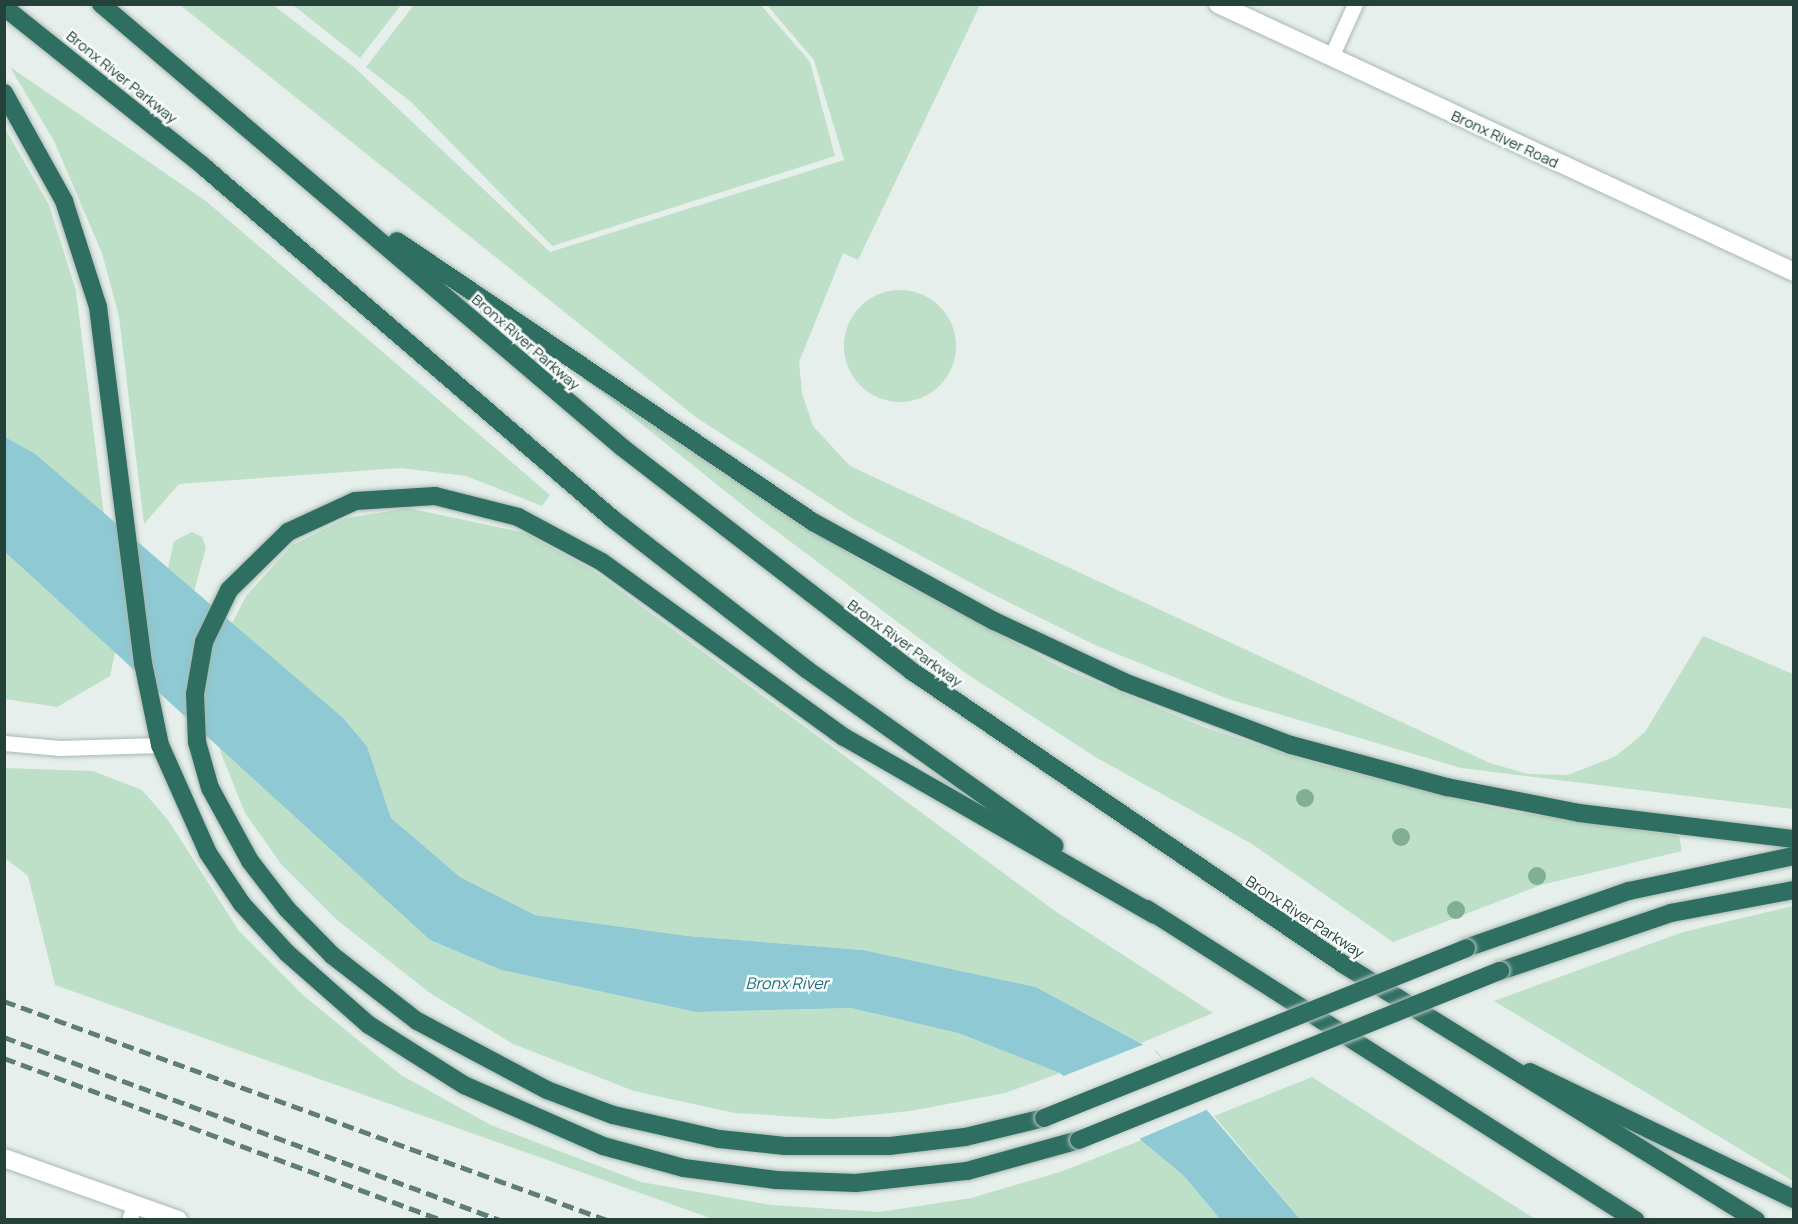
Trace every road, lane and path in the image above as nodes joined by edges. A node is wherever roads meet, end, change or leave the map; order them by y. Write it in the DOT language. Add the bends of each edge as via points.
graph roads {
  1 [pos="101,4"];
  2 [pos="1218,4"];
  3 [pos="1355,4"];
  4 [pos="4,7"];
  5 [pos="1331,57"];
  6 [pos="4,93"];
  7 [pos="343,206"];
  8 [pos="1794,272"];
  9 [pos="4,743"];
  10 [pos="160,745"];
  11 [pos="1794,839"];
  12 [pos="1794,856"];
  13 [pos="1794,890"];
  14 [pos="1155,915"];
  15 [pos="1458,1038"];
  16 [pos="4,1158"];
  17 [pos="1794,1199"];
  18 [pos="132,1211"];
  19 [pos="178,1220"];
  20 [pos="1635,1220"];
  21 [pos="1756,1220"];
  1 -- 7 [label="highway, Bronx River Parkway"];
  2 -- 5 [label="street, Bronx River Road"];
  3 -- 5 [label="lane"];
  4 -- 14 [label="highway, Bronx River Parkway" via="194,159 702,590 904,742"];
  5 -- 8 [label="street, Bronx River Road"];
  6 -- 10 [label="highway" via="64,201 98,307 143,663"];
  7 -- 11 [label="highway" via="813,522 918,582 1104,673 1270,738 1407,778 1568,811"];
  7 -- 15 [label="highway, Bronx River Parkway" via="623,448 910,670"];
  9 -- 10 [label="lane" via="60,748"];
  10 -- 13 [label="highway, bridge" via="208,854 272,938 369,1024 499,1103 647,1160 776,1180 856,1183 935,1176 1079,1140 1500,971 1671,913"];
  12 -- 14 [label="highway, bridge" via="1629,891 1466,948 1044,1118 965,1137 889,1146 718,1139 613,1115 547,1090 417,1021 332,955 286,909 250,861 214,796 197,742 195,694 204,642 229,590 288,532 355,501 435,496 518,517 602,562 844,737"];
  14 -- 20 [label="highway, Bronx River Parkway"];
  15 -- 17 [label="highway"];
  15 -- 21 [label="highway, Bronx River Parkway"];
  16 -- 18 [label="street"];
  18 -- 19 [label="street"];
}
